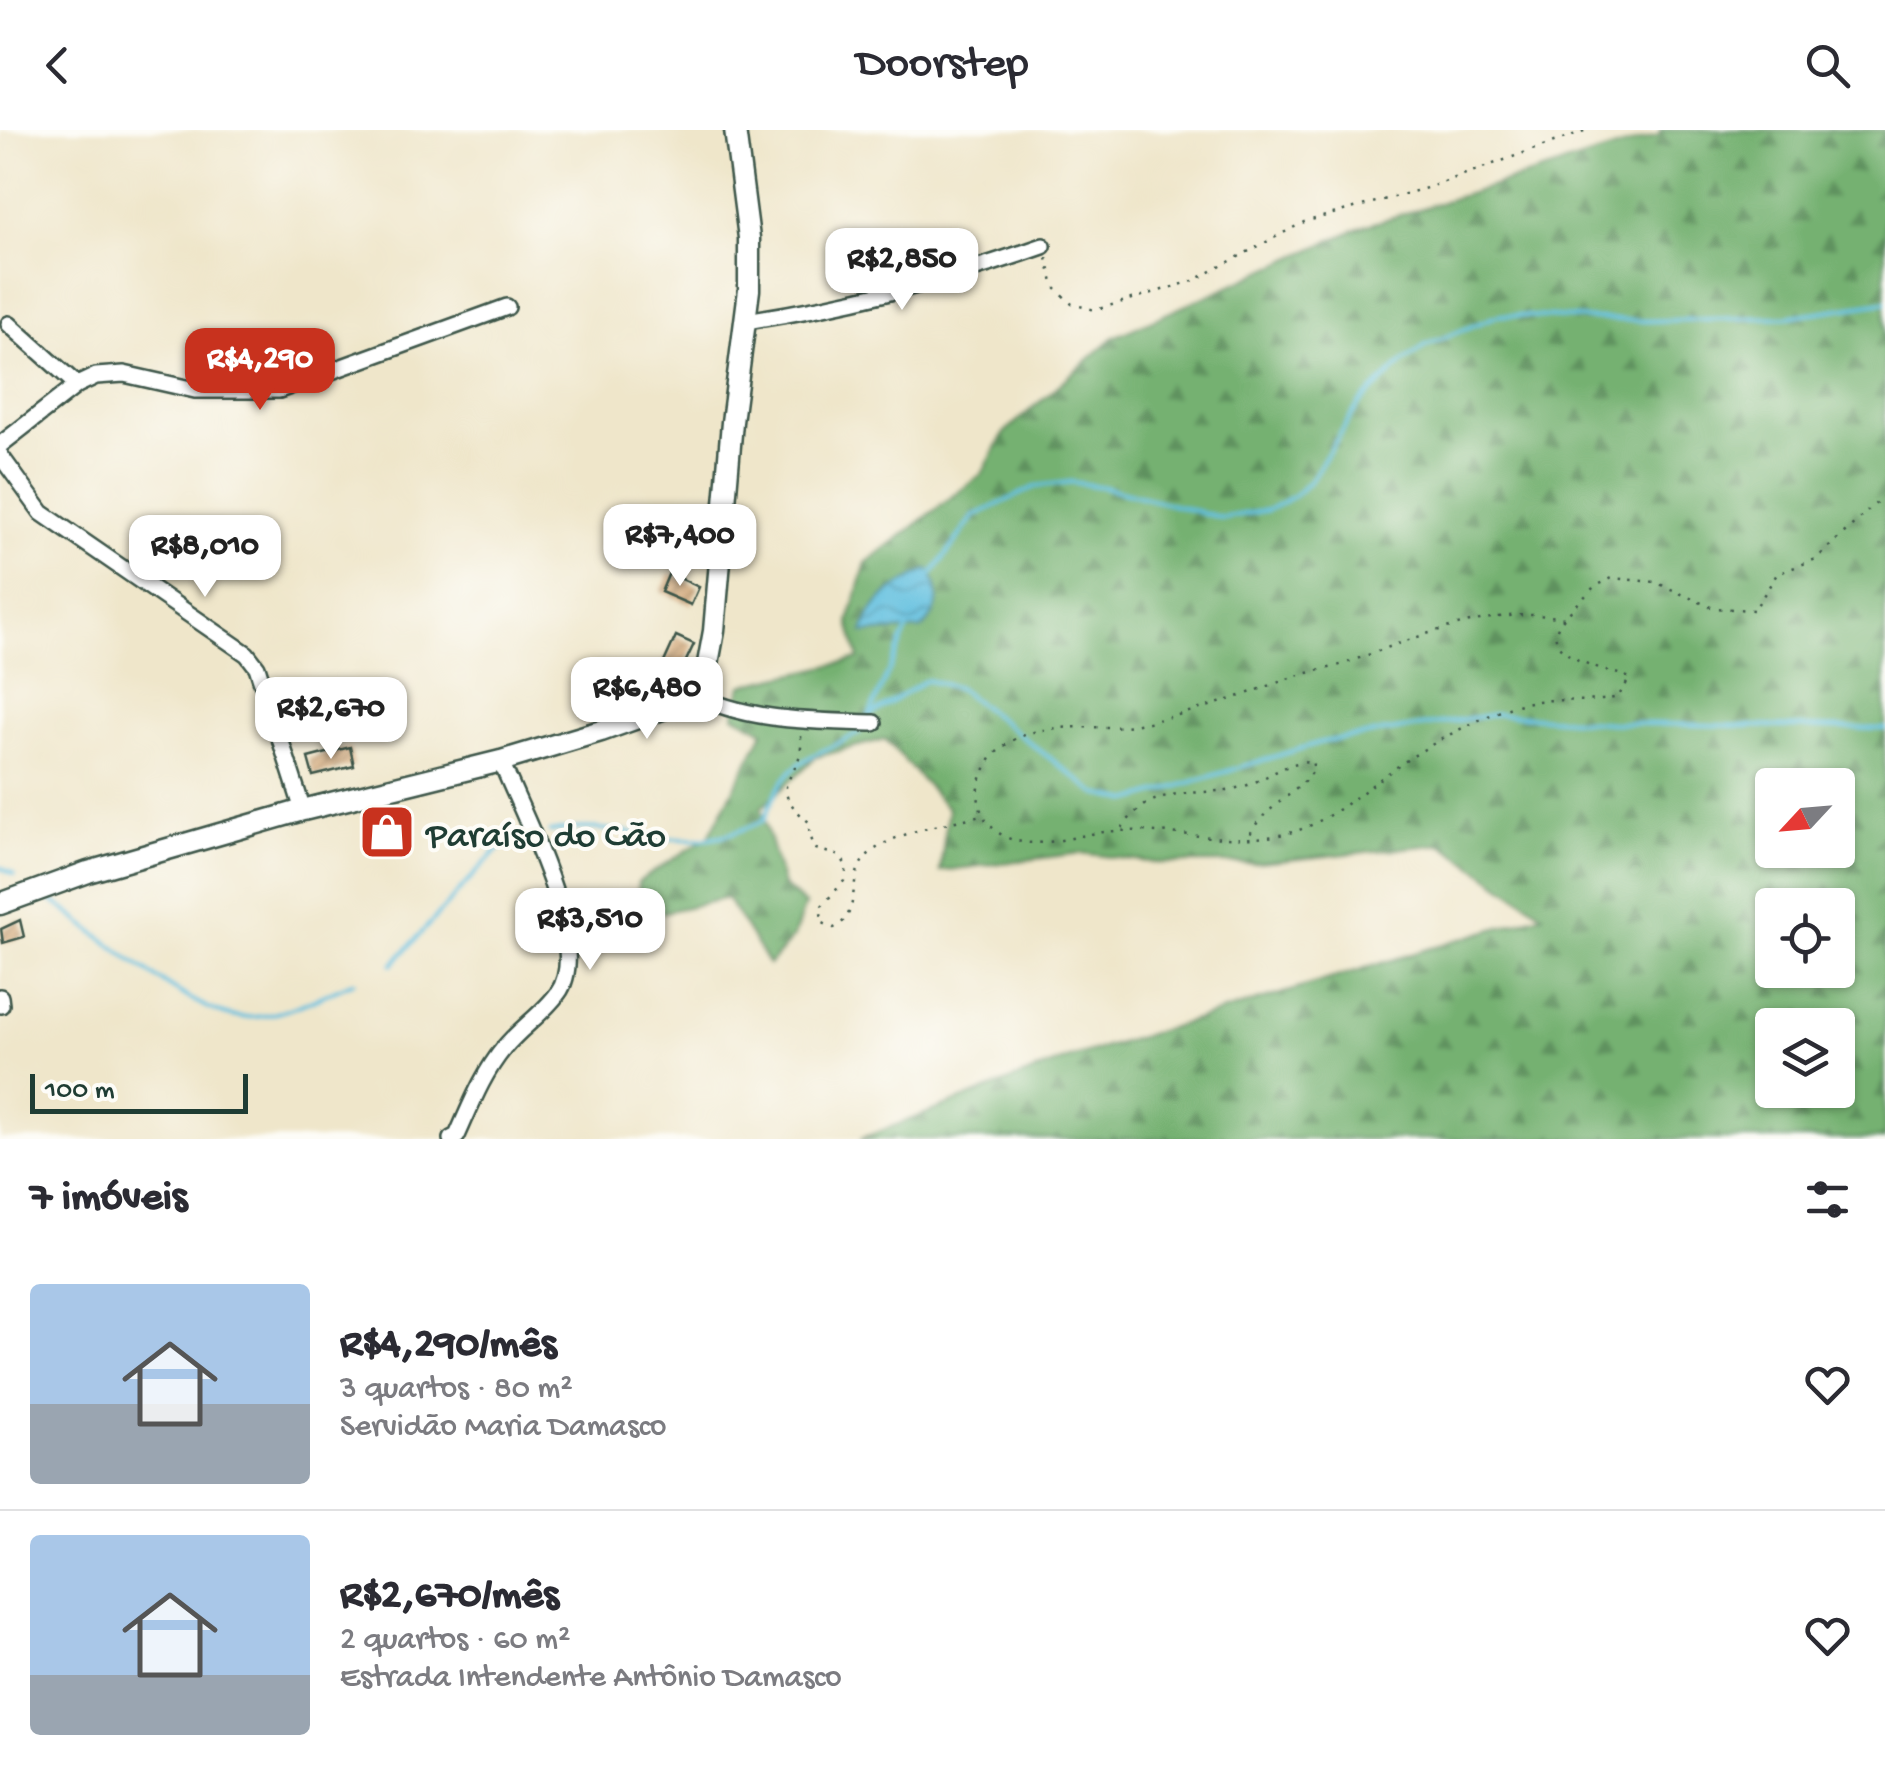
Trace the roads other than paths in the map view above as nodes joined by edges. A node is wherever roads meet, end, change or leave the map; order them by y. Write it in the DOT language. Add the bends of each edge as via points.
graph roads {
  1 [pos="736,130"];
  2 [pos="1042,246"];
  3 [pos="507,308"];
  4 [pos="746,321"];
  5 [pos="9,324"];
  6 [pos="77,385"];
  7 [pos="0,445"];
  8 [pos="0,454"];
  9 [pos="691,692"];
  10 [pos="874,723"];
  11 [pos="501,761"];
  12 [pos="302,810"];
  13 [pos="0,904"];
  14 [pos="0,997"];
  15 [pos="1,1005"];
  16 [pos="451,1139"];
  1 -- 4 [label="main road" via="749,238"];
  2 -- 4 [label="street" via="941,282"];
  3 -- 6 [label="street" via="279,390 195,390 110,373"];
  4 -- 9 [label="main road" via="712,651"];
  5 -- 6 [label="street"];
  6 -- 7 [label="street"];
  8 -- 12 [label="street" via="42,513 247,654 257,667"];
  9 -- 10 [label="street" via="724,707"];
  9 -- 11 [label="main road" via="638,719"];
  11 -- 12 [label="main road"];
  11 -- 16 [label="street" via="566,927 569,962 558,994 504,1047"];
  12 -- 13 [label="main road"];
  14 -- 15 [label="street"];
}
